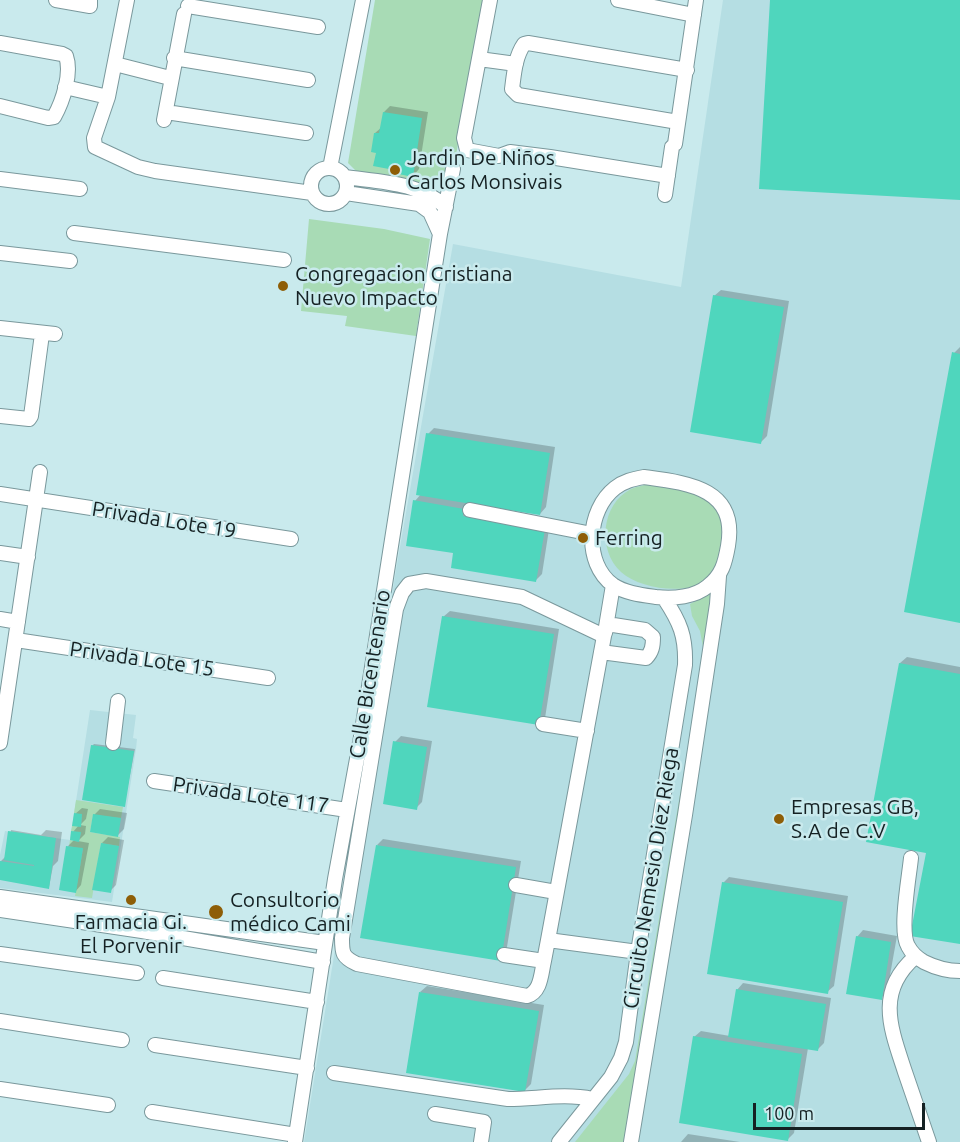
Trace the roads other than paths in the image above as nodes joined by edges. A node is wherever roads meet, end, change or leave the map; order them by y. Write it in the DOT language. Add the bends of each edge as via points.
graph roads {
  1 [pos="56,0"];
  2 [pos="127,0"];
  3 [pos="363,0"];
  4 [pos="490,0"];
  5 [pos="618,0"];
  6 [pos="696,0"];
  7 [pos="90,3"];
  8 [pos="654,3"];
  9 [pos="694,15"];
  10 [pos="318,27"];
  11 [pos="0,43"];
  12 [pos="174,58"];
  13 [pos="479,59"];
  14 [pos="115,64"];
  15 [pos="516,64"];
  16 [pos="687,70"];
  17 [pos="170,78"];
  18 [pos="308,80"];
  19 [pos="65,87"];
  20 [pos="108,96"];
  21 [pos="0,106"];
  22 [pos="678,122"];
  23 [pos="306,133"];
  24 [pos="330,168"];
  25 [pos="453,169"];
  26 [pos="668,176"];
  27 [pos="345,177"];
  28 [pos="0,179"];
  29 [pos="80,189"];
  30 [pos="312,193"];
  31 [pos="346,193"];
  32 [pos="665,195"];
  33 [pos="446,207"];
  34 [pos="74,233"];
  35 [pos="440,234"];
  36 [pos="0,253"];
  37 [pos="284,260"];
  38 [pos="70,261"];
  39 [pos="0,328"];
  40 [pos="407,349"];
  41 [pos="422,350"];
  42 [pos="0,416"];
  43 [pos="40,472"];
  44 [pos="0,494"];
  45 [pos="37,500"];
  46 [pos="470,510"];
  47 [pos="592,534"];
  48 [pos="291,539"];
  49 [pos="0,553"];
  50 [pos="28,557"];
  51 [pos="719,576"];
  52 [pos="613,585"];
  53 [pos="664,598"];
  54 [pos="0,619"];
  55 [pos="18,622"];
  56 [pos="605,630"];
  57 [pos="16,640"];
  58 [pos="601,652"];
  59 [pos="268,678"];
  60 [pos="4,686"];
  61 [pos="118,701"];
  62 [pos="543,724"];
  63 [pos="587,731"];
  64 [pos="0,743"];
  65 [pos="113,743"];
  66 [pos="154,781"];
  67 [pos="347,810"];
  68 [pos="662,811"];
  69 [pos="685,815"];
  70 [pos="911,858"];
  71 [pos="516,885"];
  72 [pos="556,892"];
  73 [pos="0,897"];
  74 [pos="0,910"];
  75 [pos="143,916"];
  76 [pos="142,931"];
  77 [pos="548,940"];
  78 [pos="325,943"];
  79 [pos="638,952"];
  80 [pos="0,954"];
  81 [pos="504,955"];
  82 [pos="915,957"];
  83 [pos="544,961"];
  84 [pos="323,962"];
  85 [pos="960,971"];
  86 [pos="137,973"];
  87 [pos="163,978"];
  88 [pos="316,1002"];
  89 [pos="0,1021"];
  90 [pos="122,1040"];
  91 [pos="155,1045"];
  92 [pos="306,1068"];
  93 [pos="334,1073"];
  94 [pos="0,1089"];
  95 [pos="592,1099"];
  96 [pos="108,1105"];
  97 [pos="152,1112"];
  98 [pos="435,1114"];
  99 [pos="295,1139"];
  100 [pos="481,1142"];
  101 [pos="559,1142"];
  102 [pos="631,1142"];
  103 [pos="929,1142"];
  1 -- 7 [label="street"];
  2 -- 14 [label="street"];
  3 -- 24 [label="street"];
  4 -- 13 [label="street"];
  5 -- 8 [label="street"];
  6 -- 9 [label="street"];
  8 -- 9 [label="street"];
  9 -- 16 [label="street"];
  10 -- 12 [label="street" via="186,10"];
  11 -- 19 [label="street" via="66,56 69,66"];
  12 -- 17 [label="street"];
  12 -- 18 [label="street"];
  13 -- 15 [label="street"];
  13 -- 26 [label="street" via="464,138 467,150 499,156 510,152 550,157"];
  14 -- 17 [label="street"];
  14 -- 20 [label="street"];
  15 -- 16 [label="street" via="528,43"];
  15 -- 22 [label="street" via="512,89 518,95"];
  16 -- 22 [label="street"];
  17 -- 23 [label="street" via="165,116"];
  19 -- 20 [label="street"];
  19 -- 21 [label="street" via="51,118"];
  20 -- 30 [label="street" via="94,138 95,147 154,171"];
  22 -- 26 [label="street"];
  24 -- 27 [label="street"];
  24 -- 30 [label="street" via="314,176"];
  25 -- 33 [label="street, Calle Bicentenario"];
  26 -- 32 [label="street"];
  27 -- 31 [label="street"];
  27 -- 33 [label="street" via="416,188"];
  28 -- 29 [label="street"];
  30 -- 31 [label="street" via="329,204"];
  31 -- 35 [label="street" via="419,204 430,212"];
  33 -- 35 [label="street, Calle Bicentenario"];
  34 -- 37 [label="street"];
  35 -- 41 [label="street, Calle Bicentenario"];
  36 -- 38 [label="street"];
  39 -- 42 [label="street" via="48,334 31,416"];
  40 -- 41 [label="street"];
  41 -- 67 [label="street, Calle Bicentenario"];
  43 -- 45 [label="street"];
  44 -- 45 [label="street, Privada Lote 19"];
  45 -- 48 [label="street, Privada Lote 19"];
  45 -- 50 [label="street"];
  46 -- 47 [label="street"];
  47 -- 51 [label="street, Circuito Nemesio Diez Riega" via="602,502 630,479 644,477 692,486 712,494 728,518 730,535"];
  47 -- 52 [label="street, Circuito Nemesio Diez Riega" via="594,560"];
  49 -- 50 [label="street"];
  50 -- 55 [label="street"];
  51 -- 53 [label="street" via="693,594"];
  51 -- 69 [label="street, Circuito Nemesio Diez Riega"];
  52 -- 53 [label="street"];
  52 -- 56 [label="street"];
  53 -- 68 [label="street, Circuito Nemesio Diez Riega" via="686,643"];
  54 -- 55 [label="street"];
  55 -- 57 [label="street"];
  56 -- 58 [label="street"];
  56 -- 58 [label="street" via="645,630 653,637 653,645 646,658"];
  56 -- 83 [label="street" via="522,597 426,582 410,584 402,592 396,609 342,952 357,964 527,996 538,988"];
  57 -- 59 [label="street, Privada Lote 15"];
  57 -- 60 [label="street"];
  58 -- 63 [label="street"];
  60 -- 64 [label="street"];
  61 -- 65 [label="street"];
  62 -- 63 [label="street"];
  63 -- 72 [label="street"];
  66 -- 67 [label="street, Privada Lote 117"];
  67 -- 78 [label="street, Calle Bicentenario" via="329,878"];
  68 -- 69 [label="street"];
  68 -- 79 [label="street, Circuito Nemesio Diez Riega"];
  69 -- 102 [label="street, Circuito Nemesio Diez Riega"];
  70 -- 82 [label="street" via="904,931"];
  71 -- 72 [label="street"];
  72 -- 77 [label="street"];
  73 -- 75 [label="street"];
  74 -- 76 [label="street"];
  75 -- 76 [label="street"];
  75 -- 78 [label="street"];
  76 -- 84 [label="street"];
  77 -- 79 [label="street"];
  77 -- 83 [label="street"];
  78 -- 84 [label="street, Calle Bicentenario"];
  79 -- 95 [label="street, Circuito Nemesio Diez Riega" via="621,1058"];
  80 -- 86 [label="street"];
  81 -- 83 [label="street"];
  82 -- 85 [label="street" via="948,971"];
  82 -- 103 [label="street" via="896,980 890,1002 890,1027"];
  84 -- 88 [label="street, Calle Bicentenario"];
  87 -- 88 [label="street"];
  88 -- 92 [label="street, Calle Bicentenario"];
  89 -- 90 [label="street"];
  91 -- 92 [label="street"];
  92 -- 99 [label="street, Calle Bicentenario"];
  93 -- 95 [label="street" via="508,1099 565,1095"];
  94 -- 96 [label="street"];
  95 -- 101 [label="street, Circuito Nemesio Diez Riega"];
  97 -- 99 [label="street"];
  98 -- 100 [label="street" via="484,1122"];
}
